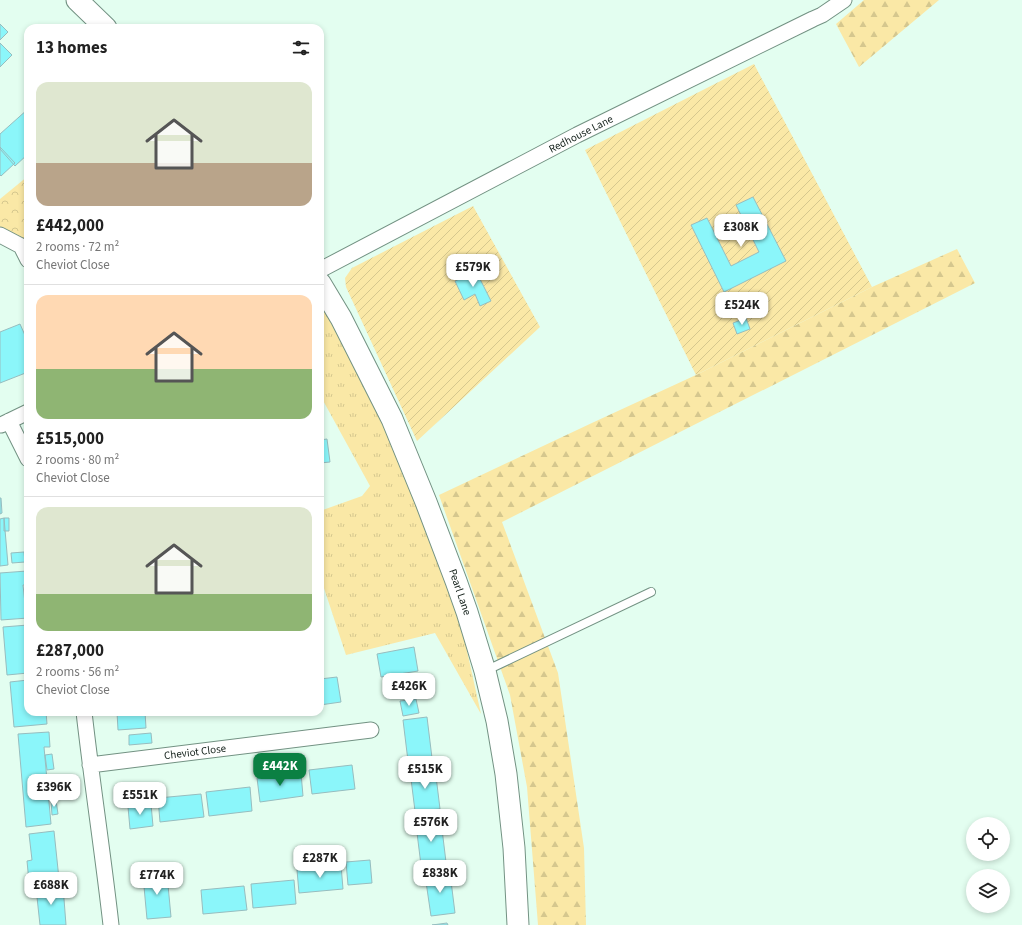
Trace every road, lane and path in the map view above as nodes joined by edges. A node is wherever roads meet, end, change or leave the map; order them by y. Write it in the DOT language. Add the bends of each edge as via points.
graph roads {
  1 [pos="77,0"];
  2 [pos="844,0"];
  3 [pos="102,24"];
  4 [pos="0,235"];
  5 [pos="24,243"];
  6 [pos="324,268"];
  7 [pos="324,290"];
  8 [pos="24,414"];
  9 [pos="5,424"];
  10 [pos="24,453"];
  11 [pos="652,592"];
  12 [pos="485,671"];
  13 [pos="84,716"];
  14 [pos="371,730"];
  15 [pos="90,765"];
  16 [pos="111,925"];
  17 [pos="518,925"];
  1 -- 3 [label="main road"];
  2 -- 6 [label="street, Redhouse Lane" via="812,19 570,139"];
  4 -- 5 [label="street"];
  7 -- 12 [label="main road, Pearl Lane" via="395,425 456,581"];
  8 -- 9 [label="street"];
  9 -- 10 [label="street"];
  11 -- 12 [label="lane"];
  12 -- 17 [label="main road, Pearl Lane" via="506,774 514,848"];
  13 -- 15 [label="street"];
  14 -- 15 [label="street, Cheviot Close"];
  15 -- 16 [label="street"];
}
